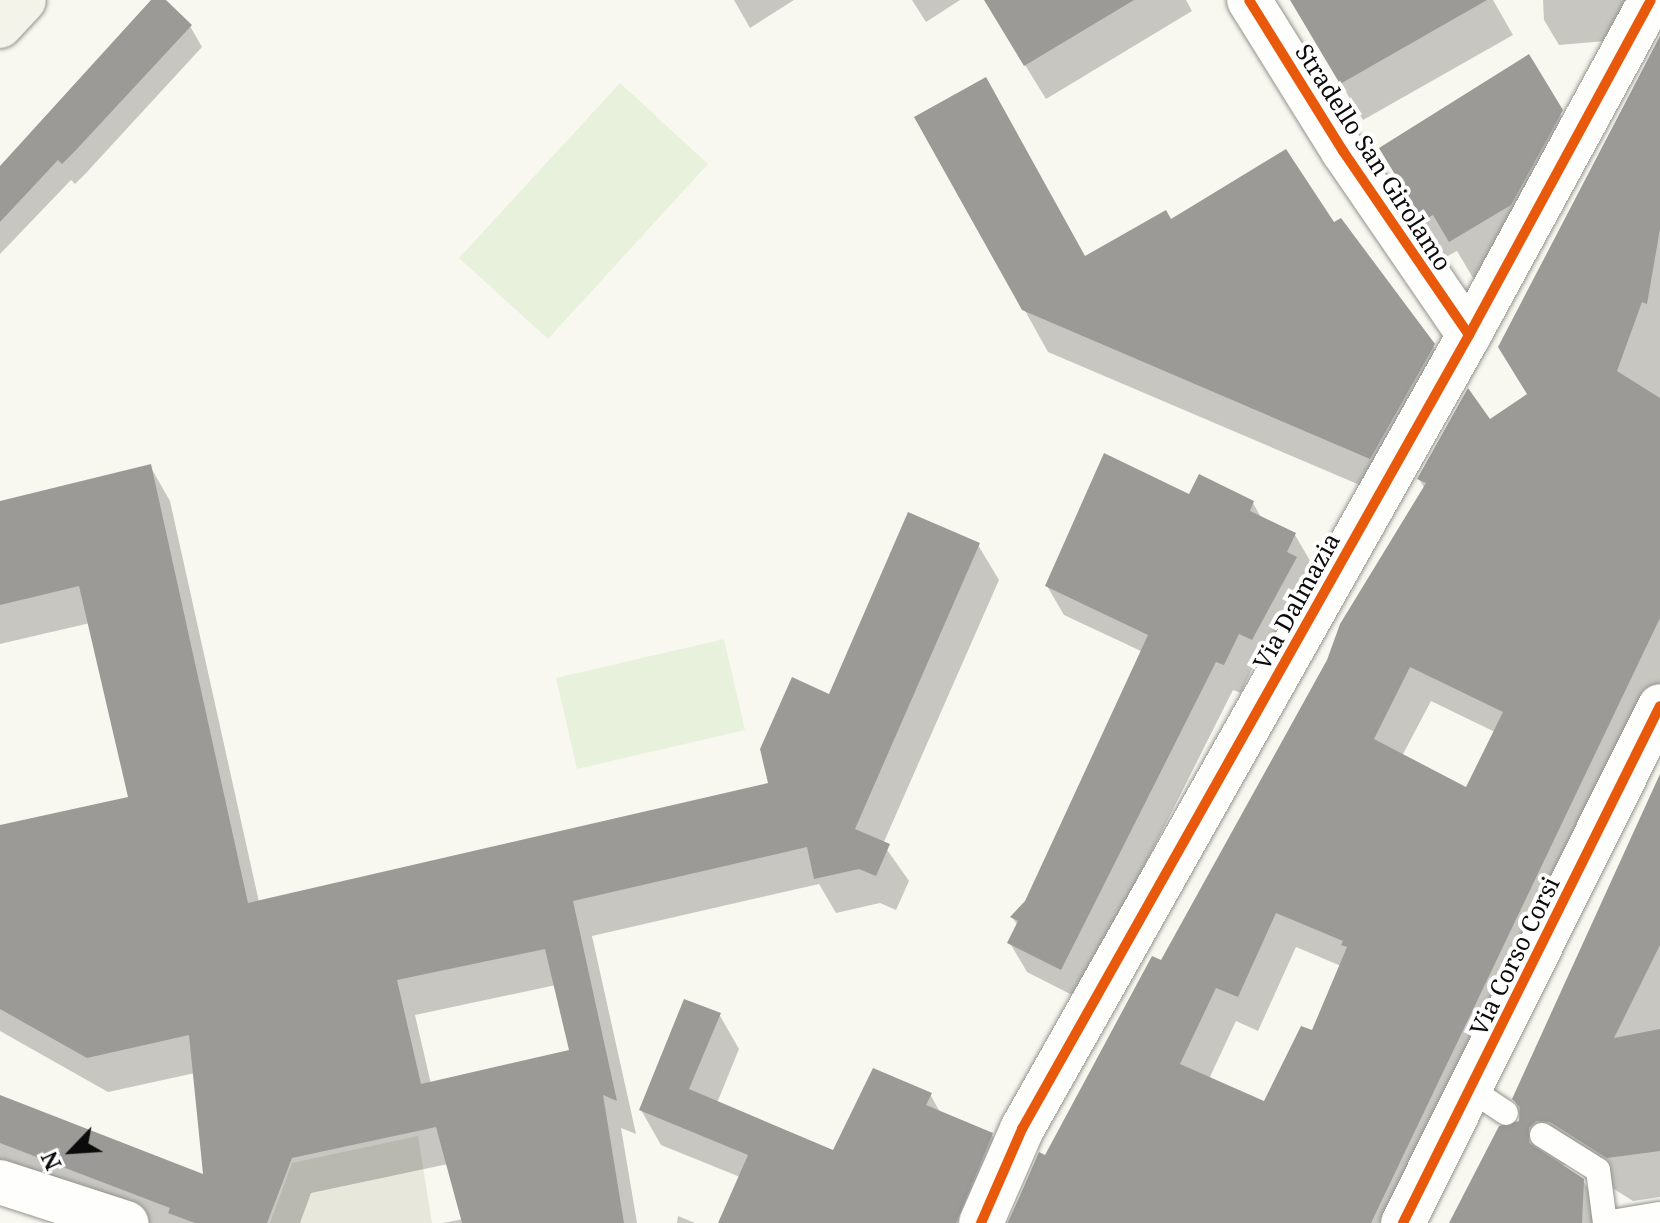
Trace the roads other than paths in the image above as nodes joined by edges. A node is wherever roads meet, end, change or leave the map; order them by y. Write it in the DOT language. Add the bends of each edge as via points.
graph roads {
  1 [pos="24,0"];
  2 [pos="1249,0"];
  3 [pos="1651,0"];
  4 [pos="0,26"];
  5 [pos="1643,47"];
  6 [pos="1469,335"];
  7 [pos="1660,706"];
  8 [pos="1470,1089"];
  9 [pos="1506,1113"];
  10 [pos="1542,1135"];
  11 [pos="0,1182"];
  12 [pos="1660,1214"];
  13 [pos="126,1223"];
  14 [pos="981,1223"];
  15 [pos="1403,1223"];
  16 [pos="1605,1223"];
  1 -- 4 [label="main road"];
  2 -- 6 [label="street, Stradello San Girolamo" via="1343,151"];
  3 -- 5 [label="street, Via Dalmazia"];
  5 -- 6 [label="street, Via Dalmazia"];
  6 -- 14 [label="street, Via Dalmazia" via="1022,1129"];
  7 -- 8 [label="street, Via Corso Corsi"];
  8 -- 9 [label="lane"];
  8 -- 15 [label="street, Via Corso Corsi"];
  10 -- 16 [label="lane" via="1598,1170"];
  11 -- 13 [label="street"];
  12 -- 16 [label="lane"];
}
